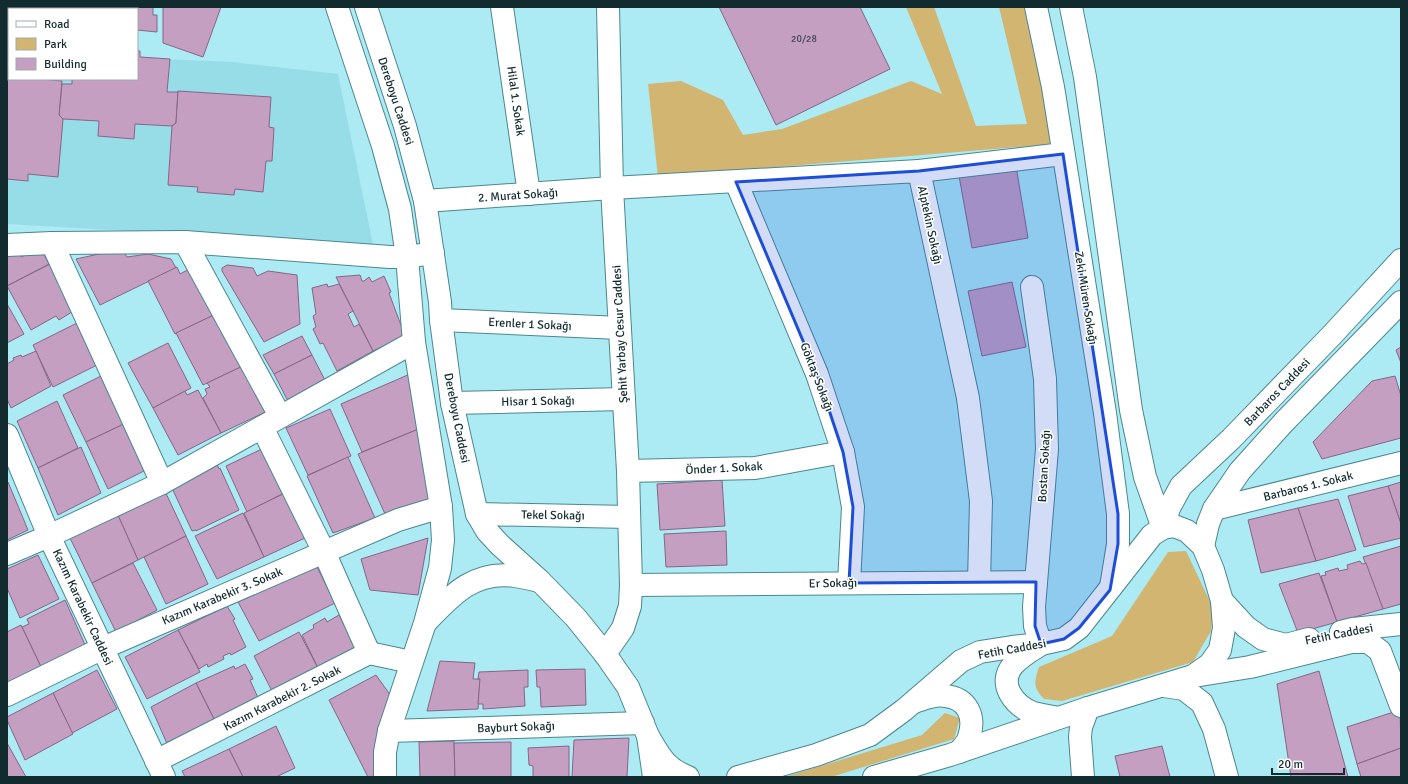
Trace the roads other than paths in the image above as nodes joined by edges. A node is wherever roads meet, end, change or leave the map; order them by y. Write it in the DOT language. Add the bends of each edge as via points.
graph roads {
  1 [pos="337,7"];
  2 [pos="366,7"];
  3 [pos="502,7"];
  4 [pos="608,7"];
  5 [pos="1036,7"];
  6 [pos="1071,7"];
  7 [pos="1063,154"];
  8 [pos="919,171"];
  9 [pos="736,182"];
  10 [pos="612,188"];
  11 [pos="530,194"];
  12 [pos="425,201"];
  13 [pos="185,242"];
  14 [pos="52,243"];
  15 [pos="7,245"];
  16 [pos="433,253"];
  17 [pos="407,256"];
  18 [pos="1401,260"];
  19 [pos="1032,287"];
  20 [pos="1401,302"];
  21 [pos="441,320"];
  22 [pos="620,328"];
  23 [pos="414,342"];
  24 [pos="624,399"];
  25 [pos="452,403"];
  26 [pos="271,421"];
  27 [pos="7,435"];
  28 [pos="843,452"];
  29 [pos="1401,463"];
  30 [pos="628,471"];
  31 [pos="162,483"];
  32 [pos="441,507"];
  33 [pos="1214,509"];
  34 [pos="477,514"];
  35 [pos="628,517"];
  36 [pos="1163,528"];
  37 [pos="49,536"];
  38 [pos="1203,546"];
  39 [pos="324,552"];
  40 [pos="7,554"];
  41 [pos="540,582"];
  42 [pos="979,582"];
  43 [pos="1036,582"];
  44 [pos="849,583"];
  45 [pos="631,585"];
  46 [pos="1110,590"];
  47 [pos="1222,601"];
  48 [pos="425,622"];
  49 [pos="1401,624"];
  50 [pos="1041,644"];
  51 [pos="103,648"];
  52 [pos="369,654"];
  53 [pos="605,654"];
  54 [pos="411,662"];
  55 [pos="1193,676"];
  56 [pos="1164,686"];
  57 [pos="7,695"];
  58 [pos="914,702"];
  59 [pos="1401,706"];
  60 [pos="1088,708"];
  61 [pos="1058,718"];
  62 [pos="646,730"];
  63 [pos="389,731"];
  64 [pos="958,752"];
  65 [pos="160,769"];
  66 [pos="385,777"];
  67 [pos="654,777"];
  68 [pos="688,777"];
  69 [pos="738,777"];
  70 [pos="874,777"];
  71 [pos="1083,777"];
  72 [pos="1227,777"];
  1 -- 17 [label="street" via="383,146 400,209"];
  2 -- 12 [label="street, Dereboyu Caddesi" via="406,126"];
  3 -- 11 [label="street, Hilal 1. Sokak"];
  4 -- 10 [label="street, Şehit Yarbay Cesur Caddesi"];
  5 -- 7 [label="street, Zeki Müren Sokağı" via="1053,87"];
  6 -- 36 [label="street" via="1085,77 1131,410 1145,477"];
  7 -- 8 [label="street"];
  7 -- 46 [label="street, Zeki Müren Sokağı" via="1105,413 1118,514 1118,544"];
  8 -- 9 [label="street, Alptekin Sokağı"];
  8 -- 42 [label="street, Alptekin Sokağı" via="968,398 981,501"];
  9 -- 10 [label="street, Alptekin Sokağı"];
  9 -- 28 [label="street, Göktaş Sokağı" via="817,374"];
  10 -- 11 [label="street, 2. Murat Sokağı"];
  10 -- 22 [label="street, Şehit Yarbay Cesur Caddesi"];
  11 -- 12 [label="street, 2. Murat Sokağı"];
  12 -- 16 [label="street, Dereboyu Caddesi"];
  13 -- 14 [label="street"];
  13 -- 17 [label="street"];
  13 -- 26 [label="street"];
  14 -- 15 [label="street"];
  14 -- 31 [label="street"];
  16 -- 17 [label="street"];
  16 -- 21 [label="street, Dereboyu Caddesi"];
  17 -- 23 [label="street"];
  18 -- 36 [label="street, Barbaros Caddesi" via="1327,341 1181,486 1169,508"];
  19 -- 43 [label="street, Bostan Sokağı" via="1045,379 1047,449"];
  20 -- 33 [label="street" via="1258,451 1240,471"];
  21 -- 22 [label="street, Erenler 1 Sokağı"];
  21 -- 25 [label="street, Dereboyu Caddesi"];
  22 -- 24 [label="street, Şehit Yarbay Cesur Caddesi"];
  23 -- 26 [label="street"];
  23 -- 32 [label="street"];
  24 -- 25 [label="street, Hisar 1 Sokağı"];
  24 -- 30 [label="street, Şehit Yarbay Cesur Caddesi"];
  25 -- 34 [label="street, Dereboyu Caddesi"];
  26 -- 31 [label="street"];
  26 -- 39 [label="street"];
  27 -- 37 [label="street, Kazım Karabekir Caddesi"];
  28 -- 30 [label="street, Önder 1. Sokak" via="755,468"];
  28 -- 44 [label="street, Göktaş Sokağı" via="853,507"];
  29 -- 33 [label="street, Barbaros 1. Sokak"];
  30 -- 35 [label="street, Şehit Yarbay Cesur Caddesi"];
  31 -- 37 [label="street"];
  32 -- 39 [label="street, Kazım Karabekir 3. Sokak" via="398,520"];
  32 -- 48 [label="street" via="443,540 440,568"];
  33 -- 38 [label="street"];
  34 -- 35 [label="street, Tekel Sokağı"];
  34 -- 41 [label="street, Dereboyu Caddesi" via="487,531"];
  35 -- 45 [label="street, Şehit Yarbay Cesur Caddesi"];
  36 -- 38 [label="street, Fetih Caddesi" via="1174,526 1187,531"];
  36 -- 46 [label="street, Fetih Caddesi" via="1152,535"];
  37 -- 40 [label="street"];
  37 -- 51 [label="street, Kazım Karabekir Caddesi"];
  38 -- 47 [label="street, Fetih Caddesi"];
  39 -- 51 [label="street, Kazım Karabekir 3. Sokak"];
  39 -- 52 [label="street"];
  41 -- 48 [label="street" via="514,576 493,576 471,582 452,595"];
  41 -- 53 [label="street, Dereboyu Caddesi" via="576,618"];
  42 -- 43 [label="street, Er Sokağı"];
  42 -- 44 [label="street, Er Sokağı"];
  43 -- 50 [label="street, Bostan Sokağı" via="1035,626"];
  44 -- 45 [label="street, Er Sokağı"];
  45 -- 53 [label="street, Şehit Yarbay Cesur Caddesi" via="630,606 623,628"];
  46 -- 50 [label="street, Fetih Caddesi" via="1080,628 1064,639"];
  47 -- 49 [label="street, Fetih Caddesi" via="1257,635 1286,645 1353,628"];
  47 -- 55 [label="street, Fetih Caddesi" via="1224,628 1220,650 1210,664"];
  48 -- 54 [label="street"];
  50 -- 58 [label="street, Fetih Caddesi" via="980,652 961,661"];
  50 -- 61 [label="street" via="1023,655 1012,666 1007,686 1011,697 1021,707 1034,713"];
  51 -- 57 [label="street, Kazım Karabekir 3. Sokak"];
  51 -- 65 [label="street, Kazım Karabekir Caddesi"];
  52 -- 54 [label="street"];
  52 -- 65 [label="street, Kazım Karabekir 2. Sokak"];
  53 -- 62 [label="street, Dereboyu Caddesi" via="628,687"];
  54 -- 63 [label="street"];
  55 -- 56 [label="street, Fetih Caddesi"];
  55 -- 59 [label="street, Fetih Caddesi" via="1250,667 1351,642 1368,642 1380,652"];
  56 -- 60 [label="street, Fetih Caddesi"];
  56 -- 72 [label="street" via="1184,689 1202,703 1214,730"];
  58 -- 64 [label="street" via="933,696 945,696 956,699 966,706 972,726 969,738"];
  58 -- 69 [label="street, Fetih Caddesi" via="870,735 816,755"];
  60 -- 61 [label="street, Fetih Caddesi"];
  60 -- 71 [label="street" via="1080,737"];
  61 -- 64 [label="street, Fetih Caddesi"];
  62 -- 63 [label="street, Bayburt Sokağı"];
  62 -- 67 [label="street, Dereboyu Caddesi"];
  62 -- 68 [label="street" via="660,757 674,771"];
  63 -- 66 [label="street" via="385,752"];
  64 -- 70 [label="street, Fetih Caddesi"];
}
